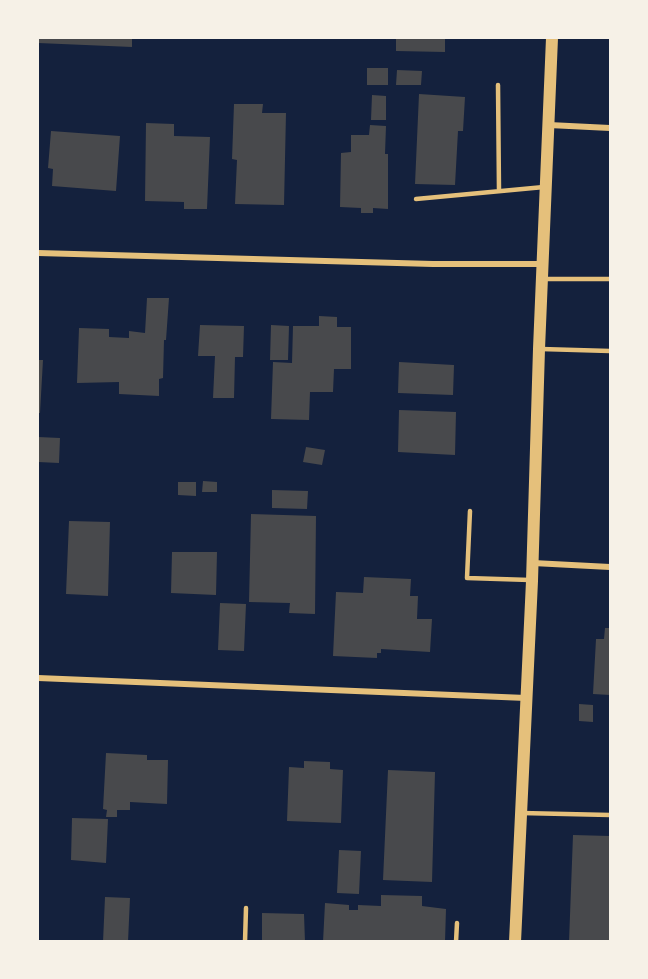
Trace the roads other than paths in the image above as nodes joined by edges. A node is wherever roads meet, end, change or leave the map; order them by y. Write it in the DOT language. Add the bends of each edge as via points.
graph roads {
  1 [pos="552,38"];
  2 [pos="498,86"];
  3 [pos="549,125"];
  4 [pos="610,128"];
  5 [pos="547,187"];
  6 [pos="499,191"];
  7 [pos="416,199"];
  8 [pos="38,253"];
  9 [pos="544,264"];
  10 [pos="543,279"];
  11 [pos="610,279"];
  12 [pos="539,349"];
  13 [pos="610,351"];
  14 [pos="470,511"];
  15 [pos="533,563"];
  16 [pos="610,567"];
  17 [pos="532,581"];
  18 [pos="38,678"];
  19 [pos="527,698"];
  20 [pos="521,813"];
  21 [pos="610,815"];
  22 [pos="246,908"];
  23 [pos="457,923"];
  24 [pos="245,942"];
  25 [pos="456,942"];
  26 [pos="515,942"];
  1 -- 3 [label="main road"];
  2 -- 6 [label="lane"];
  3 -- 4 [label="street"];
  3 -- 5 [label="main road"];
  5 -- 6 [label="lane"];
  5 -- 9 [label="main road"];
  6 -- 7 [label="lane"];
  8 -- 9 [label="street"];
  9 -- 10 [label="main road"];
  10 -- 11 [label="lane"];
  10 -- 12 [label="main road"];
  12 -- 13 [label="lane"];
  12 -- 15 [label="main road"];
  14 -- 17 [label="lane" via="467,578"];
  15 -- 16 [label="street"];
  15 -- 17 [label="main road"];
  17 -- 19 [label="main road"];
  18 -- 19 [label="street"];
  19 -- 20 [label="main road"];
  20 -- 21 [label="lane"];
  20 -- 26 [label="main road"];
  22 -- 24 [label="lane"];
  23 -- 25 [label="lane"];
}
